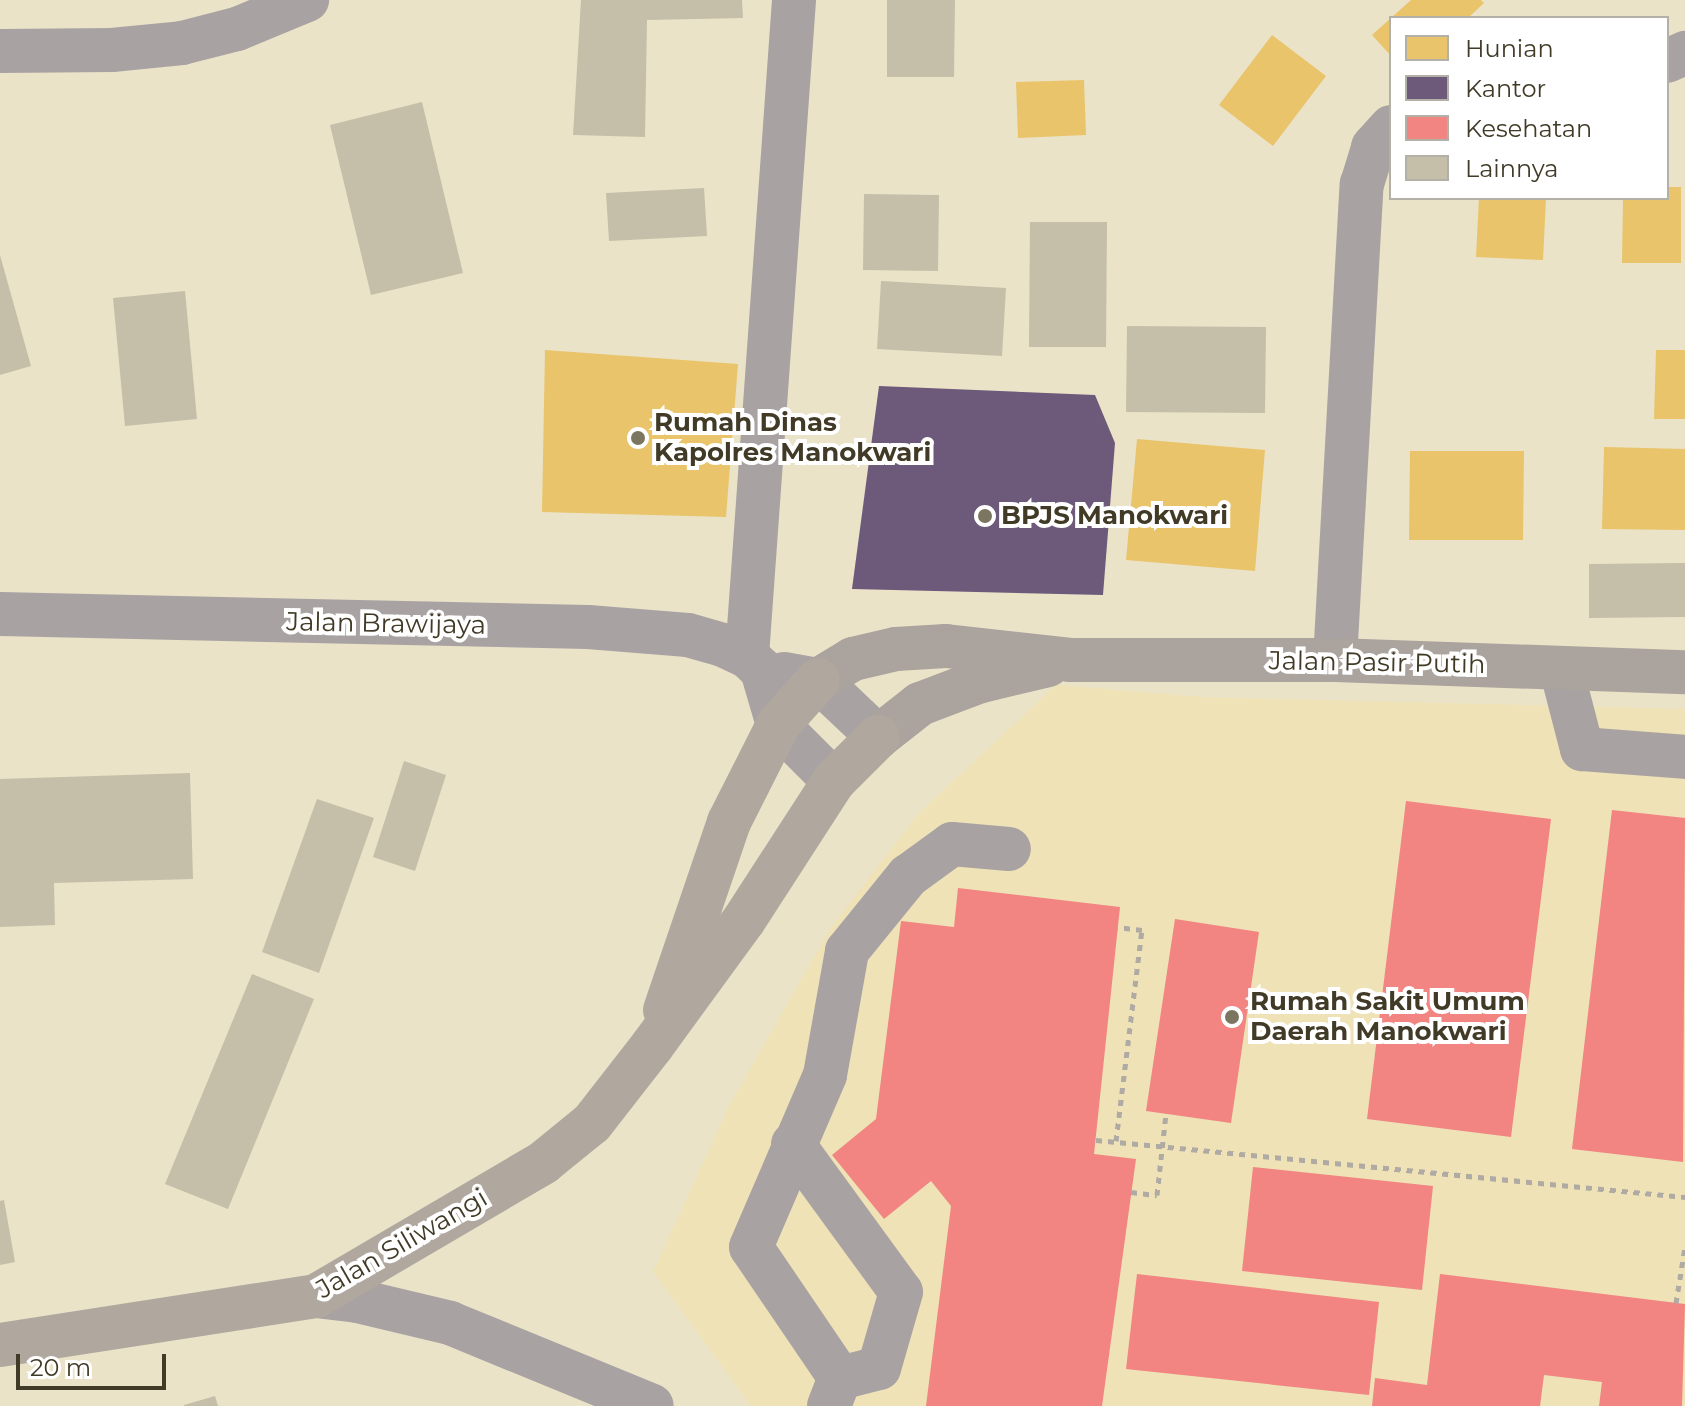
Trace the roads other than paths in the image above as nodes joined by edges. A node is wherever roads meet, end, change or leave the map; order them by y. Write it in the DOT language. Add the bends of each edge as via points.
graph roads {
  1 [pos="307,0"];
  2 [pos="794,0"];
  3 [pos="0,51"];
  4 [pos="1389,129"];
  5 [pos="0,614"];
  6 [pos="1070,660"];
  7 [pos="1335,660"];
  8 [pos="754,663"];
  9 [pos="1561,668"];
  10 [pos="1685,672"];
  11 [pos="818,680"];
  12 [pos="778,725"];
  13 [pos="878,737"];
  14 [pos="1685,757"];
  15 [pos="834,781"];
  16 [pos="1009,849"];
  17 [pos="652,1046"];
  18 [pos="793,1144"];
  19 [pos="316,1296"];
  20 [pos="0,1345"];
  21 [pos="835,1392"];
  22 [pos="652,1406"];
  1 -- 3 [label="street" via="237,29 182,43"];
  2 -- 8 [label="street"];
  4 -- 7 [label="street" via="1373,147 1362,184"];
  5 -- 8 [label="street, Jalan Brawijaya" via="645,629 711,641"];
  6 -- 7 [label="main road, Jalan Pasir Putih"];
  6 -- 11 [label="main road, Jalan Pasir Putih" via="946,646 896,649 853,659"];
  6 -- 13 [label="main road, Jalan Pasir Putih" via="981,681 920,704"];
  7 -- 9 [label="main road, Jalan Pasir Putih"];
  8 -- 11 [label="street, Jalan Brawijaya"];
  8 -- 12 [label="street"];
  9 -- 10 [label="main road, Jalan Pasir Putih"];
  9 -- 14 [label="street" via="1582,749"];
  11 -- 12 [label="highway, Jalan Siliwangi"];
  11 -- 13 [label="street"];
  12 -- 15 [label="street"];
  12 -- 17 [label="highway, Jalan Siliwangi" via="729,822"];
  13 -- 15 [label="highway, Jalan Siliwangi"];
  15 -- 17 [label="highway, Jalan Siliwangi" via="744,920"];
  16 -- 18 [label="street" via="952,844 908,876 847,951 825,1075"];
  17 -- 19 [label="highway, Jalan Siliwangi" via="592,1123 544,1162"];
  18 -- 21 [label="street" via="751,1247"];
  18 -- 21 [label="street" via="901,1292 879,1368"];
  19 -- 20 [label="highway, Jalan Siliwangi"];
  19 -- 22 [label="street" via="450,1323"];
}
